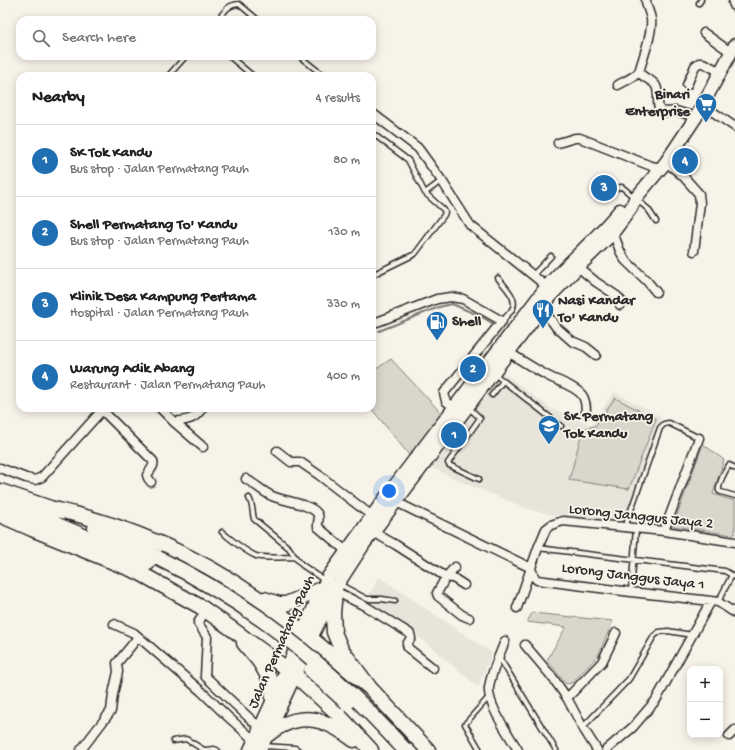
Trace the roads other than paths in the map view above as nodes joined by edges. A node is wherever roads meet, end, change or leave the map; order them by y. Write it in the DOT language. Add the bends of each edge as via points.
graph roads {
  1 [pos="646,0"];
  2 [pos="735,0"];
  3 [pos="735,6"];
  4 [pos="221,16"];
  5 [pos="253,16"];
  6 [pos="704,33"];
  7 [pos="733,49"];
  8 [pos="182,60"];
  9 [pos="234,60"];
  10 [pos="304,60"];
  11 [pos="172,72"];
  12 [pos="248,72"];
  13 [pos="319,72"];
  14 [pos="639,72"];
  15 [pos="721,72"];
  16 [pos="687,84"];
  17 [pos="618,85"];
  18 [pos="703,105"];
  19 [pos="376,116"];
  20 [pos="696,117"];
  21 [pos="735,127"];
  22 [pos="376,136"];
  23 [pos="558,144"];
  24 [pos="664,165"];
  25 [pos="442,181"];
  26 [pos="425,193"];
  27 [pos="606,197"];
  28 [pos="635,199"];
  29 [pos="656,221"];
  30 [pos="612,234"];
  31 [pos="694,251"];
  32 [pos="550,256"];
  33 [pos="578,267"];
  34 [pos="376,272"];
  35 [pos="533,275"];
  36 [pos="498,278"];
  37 [pos="551,289"];
  38 [pos="656,292"];
  39 [pos="620,305"];
  40 [pos="540,310"];
  41 [pos="502,321"];
  42 [pos="376,322"];
  43 [pos="491,334"];
  44 [pos="506,348"];
  45 [pos="596,355"];
  46 [pos="493,373"];
  47 [pos="503,381"];
  48 [pos="492,395"];
  49 [pos="461,409"];
  50 [pos="100,412"];
  51 [pos="106,412"];
  52 [pos="164,412"];
  53 [pos="200,412"];
  54 [pos="586,413"];
  55 [pos="174,422"];
  56 [pos="561,426"];
  57 [pos="698,438"];
  58 [pos="203,447"];
  59 [pos="277,451"];
  60 [pos="0,468"];
  61 [pos="735,468"];
  62 [pos="246,479"];
  63 [pos="479,479"];
  64 [pos="151,482"];
  65 [pos="0,491"];
  66 [pos="735,496"];
  67 [pos="249,498"];
  68 [pos="391,499"];
  69 [pos="0,504"];
  70 [pos="50,508"];
  71 [pos="0,515"];
  72 [pos="372,516"];
  73 [pos="625,527"];
  74 [pos="636,528"];
  75 [pos="664,531"];
  76 [pos="222,532"];
  77 [pos="373,532"];
  78 [pos="735,542"];
  79 [pos="538,548"];
  80 [pos="346,551"];
  81 [pos="295,557"];
  82 [pos="633,560"];
  83 [pos="156,562"];
  84 [pos="455,567"];
  85 [pos="531,568"];
  86 [pos="733,576"];
  87 [pos="446,577"];
  88 [pos="464,585"];
  89 [pos="330,586"];
  90 [pos="631,592"];
  91 [pos="256,597"];
  92 [pos="395,601"];
  93 [pos="714,601"];
  94 [pos="517,608"];
  95 [pos="206,610"];
  96 [pos="735,613"];
  97 [pos="468,618"];
  98 [pos="114,624"];
  99 [pos="232,628"];
  100 [pos="616,633"];
  101 [pos="307,635"];
  102 [pos="692,635"];
  103 [pos="138,637"];
  104 [pos="505,641"];
  105 [pos="525,645"];
  106 [pos="499,657"];
  107 [pos="432,668"];
  108 [pos="291,672"];
  109 [pos="370,688"];
  110 [pos="489,697"];
  111 [pos="567,698"];
  112 [pos="273,700"];
  113 [pos="583,728"];
  114 [pos="735,730"];
  115 [pos="729,736"];
  116 [pos="173,742"];
  117 [pos="259,742"];
  118 [pos="81,750"];
  119 [pos="204,750"];
  120 [pos="217,750"];
  121 [pos="298,750"];
  122 [pos="367,750"];
  123 [pos="371,750"];
  124 [pos="394,750"];
  125 [pos="405,750"];
  126 [pos="428,750"];
  127 [pos="480,750"];
  128 [pos="518,750"];
  129 [pos="556,750"];
  130 [pos="597,750"];
  131 [pos="606,750"];
  1 -- 14 [label="street" via="651,18 650,32"];
  2 -- 3 [label="street"];
  4 -- 5 [label="lane" via="228,7 239,4"];
  6 -- 7 [label="street"];
  7 -- 15 [label="main road, Jalan Permatang Pauh"];
  8 -- 11 [label="lane"];
  9 -- 12 [label="lane"];
  10 -- 13 [label="lane"];
  14 -- 17 [label="street"];
  14 -- 20 [label="street" via="655,85 660,111 676,111"];
  15 -- 16 [label="street" via="699,63"];
  15 -- 18 [label="main road, Jalan Permatang Pauh"];
  18 -- 20 [label="main road, Jalan Permatang Pauh"];
  18 -- 21 [label="street"];
  19 -- 25 [label="street" via="418,148"];
  20 -- 24 [label="main road, Jalan Permatang Pauh"];
  22 -- 26 [label="lane" via="408,160"];
  23 -- 24 [label="street" via="580,138 651,166"];
  24 -- 28 [label="main road, Jalan Permatang Pauh"];
  24 -- 31 [label="street" via="683,176 699,194"];
  25 -- 26 [label="lane"];
  25 -- 35 [label="street" via="470,225"];
  26 -- 34 [label="lane" via="443,209 444,215 416,254"];
  27 -- 28 [label="lane" via="616,188 622,187"];
  28 -- 29 [label="lane"];
  28 -- 30 [label="main road, Jalan Permatang Pauh"];
  28 -- 37 [label="main road, Jalan Permatang Pauh" via="626,203 605,228 564,267"];
  30 -- 33 [label="main road, Jalan Permatang Pauh"];
  30 -- 38 [label="street" via="625,260"];
  32 -- 35 [label="lane"];
  33 -- 37 [label="main road, Jalan Permatang Pauh"];
  33 -- 39 [label="street" via="617,296 622,302"];
  35 -- 37 [label="street"];
  36 -- 41 [label="lane" via="513,298 514,304"];
  37 -- 40 [label="main road, Jalan Permatang Pauh"];
  37 -- 44 [label="main road, Jalan Permatang Pauh"];
  40 -- 44 [label="main road, Jalan Permatang Pauh"];
  40 -- 45 [label="street" via="572,342 586,347"];
  41 -- 42 [label="street" via="463,299 451,297 438,299"];
  41 -- 43 [label="street"];
  43 -- 44 [label="street"];
  43 -- 49 [label="street" via="444,393 446,401"];
  44 -- 46 [label="main road, Jalan Permatang Pauh"];
  44 -- 49 [label="main road, Jalan Permatang Pauh"];
  44 -- 54 [label="street" via="518,358 576,390 582,395"];
  46 -- 47 [label="lane"];
  46 -- 49 [label="main road, Jalan Permatang Pauh"];
  47 -- 48 [label="lane"];
  47 -- 56 [label="lane"];
  49 -- 63 [label="lane" via="480,418 448,462 449,465"];
  49 -- 68 [label="main road, Jalan Permatang Pauh"];
  50 -- 60 [label="street" via="42,477 35,480"];
  51 -- 64 [label="street" via="153,461 154,466 147,475"];
  52 -- 55 [label="street"];
  53 -- 55 [label="street" via="187,420"];
  55 -- 58 [label="street"];
  57 -- 73 [label="lane" via="669,424 664,424 660,428"];
  57 -- 75 [label="street"];
  59 -- 72 [label="street" via="291,462 300,462 319,475"];
  61 -- 66 [label="lane" via="726,468 718,487 721,492"];
  62 -- 80 [label="street" via="272,496 314,510 319,517 318,527"];
  65 -- 70 [label="highway"];
  67 -- 81 [label="lane" via="254,519 289,548"];
  68 -- 72 [label="main road, Jalan Permatang Pauh"];
  68 -- 77 [label="main road, Jalan Permatang Pauh"];
  68 -- 85 [label="street"];
  69 -- 83 [label="highway"];
  70 -- 83 [label="highway" via="103,531"];
  70 -- 91 [label="highway" via="100,520 166,546 225,577"];
  71 -- 95 [label="highway" via="138,572"];
  72 -- 80 [label="main road, Jalan Permatang Pauh"];
  73 -- 74 [label="street, Lorong Janggus Jaya 2"];
  73 -- 79 [label="street, Lorong Janggus Jaya 2" via="564,521 546,529"];
  74 -- 75 [label="street, Lorong Janggus Jaya 2"];
  74 -- 82 [label="lane"];
  75 -- 78 [label="street, Lorong Janggus Jaya 2"];
  76 -- 81 [label="lane" via="257,556"];
  77 -- 87 [label="street"];
  77 -- 89 [label="main road, Jalan Permatang Pauh"];
  79 -- 82 [label="lane"];
  79 -- 85 [label="street"];
  80 -- 89 [label="main road, Jalan Permatang Pauh"];
  81 -- 89 [label="lane"];
  82 -- 86 [label="lane" via="725,571"];
  82 -- 90 [label="lane"];
  83 -- 124 [label="highway, bridge" via="240,616 288,651 358,712"];
  83 -- 125 [label="highway, bridge" via="177,567 244,607 293,643 338,681"];
  84 -- 87 [label="street"];
  85 -- 90 [label="street, Lorong Janggus Jaya 1" via="537,580"];
  85 -- 94 [label="street"];
  86 -- 93 [label="lane"];
  87 -- 88 [label="street"];
  87 -- 97 [label="street" via="438,590 438,596"];
  89 -- 91 [label="highway" via="286,604"];
  89 -- 92 [label="lane" via="367,599 382,598"];
  89 -- 101 [label="main road, Jalan Permatang Pauh"];
  89 -- 107 [label="street" via="409,633 411,638 407,644 408,648"];
  89 -- 109 [label="highway" via="334,632 341,649"];
  90 -- 93 [label="street, Lorong Janggus Jaya 1"];
  91 -- 101 [label="highway"];
  93 -- 96 [label="street, Lorong Janggus Jaya 1"];
  93 -- 102 [label="street"];
  95 -- 99 [label="highway"];
  95 -- 117 [label="street" via="198,623 206,637 205,676"];
  98 -- 103 [label="street"];
  99 -- 108 [label="highway"];
  99 -- 112 [label="highway" via="256,657 272,683"];
  100 -- 111 [label="street" via="602,662"];
  101 -- 108 [label="main road, Jalan Permatang Pauh"];
  101 -- 109 [label="highway"];
  102 -- 113 [label="lane" via="668,631 659,632 654,636 628,679"];
  102 -- 131 [label="street" via="656,700 633,727"];
  103 -- 117 [label="street"];
  103 -- 118 [label="street" via="117,663 118,672 111,711"];
  104 -- 106 [label="street"];
  105 -- 111 [label="street"];
  106 -- 110 [label="street" via="490,681"];
  106 -- 129 [label="lane"];
  108 -- 112 [label="main road, Jalan Permatang Pauh"];
  108 -- 117 [label="main road, Jalan Permatang Pauh"];
  108 -- 123 [label="highway" via="336,712"];
  109 -- 126 [label="highway"];
  110 -- 127 [label="lane" via="465,724"];
  110 -- 128 [label="street"];
  111 -- 113 [label="street"];
  112 -- 117 [label="main road, Jalan Permatang Pauh"];
  113 -- 130 [label="street"];
  114 -- 115 [label="street"];
  116 -- 119 [label="lane" via="186,739"];
  117 -- 121 [label="lane"];
  117 -- 122 [label="highway" via="282,725 302,719 322,721 343,732"];
  119 -- 120 [label="lane"];
}
